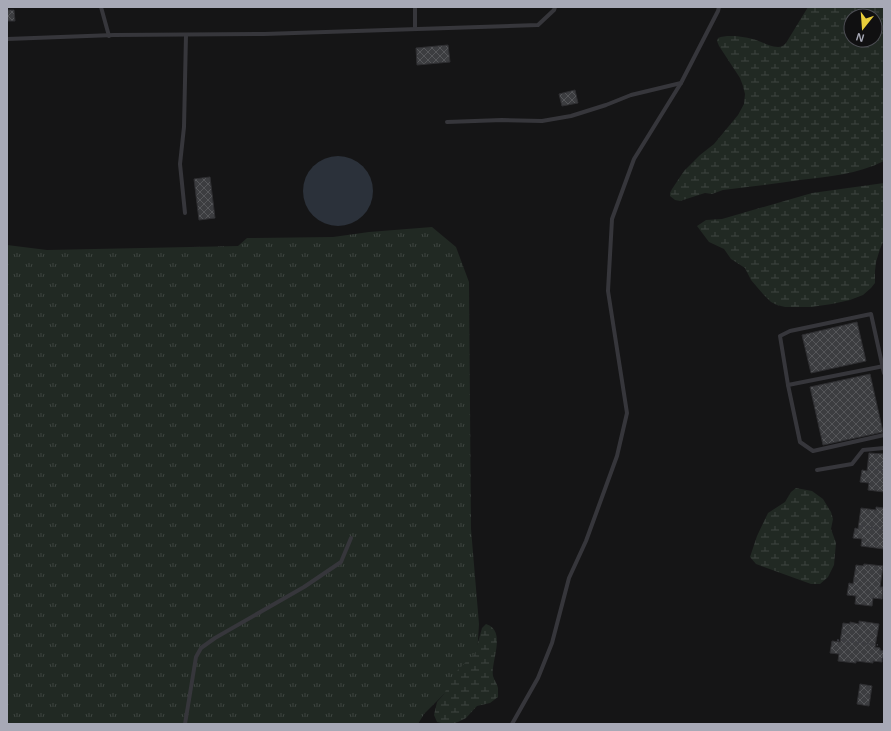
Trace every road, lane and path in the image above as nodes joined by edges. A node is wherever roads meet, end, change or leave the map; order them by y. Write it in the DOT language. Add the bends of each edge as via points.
graph roads {
  1 [pos="101,7"];
  2 [pos="415,7"];
  3 [pos="555,7"];
  4 [pos="719,7"];
  5 [pos="415,29"];
  6 [pos="186,35"];
  7 [pos="109,36"];
  8 [pos="7,39"];
  9 [pos="681,83"];
  10 [pos="447,122"];
  11 [pos="185,213"];
  12 [pos="883,366"];
  13 [pos="884,373"];
  14 [pos="788,385"];
  15 [pos="884,435"];
  16 [pos="884,448"];
  17 [pos="871,469"];
  18 [pos="817,470"];
  19 [pos="884,471"];
  20 [pos="861,526"];
  21 [pos="884,530"];
  22 [pos="351,538"];
  23 [pos="837,640"];
  24 [pos="878,645"];
  25 [pos="185,724"];
  26 [pos="512,724"];
  1 -- 7 [label="lane"];
  2 -- 5 [label="lane"];
  3 -- 5 [label="lane" via="538,25"];
  4 -- 9 [label="lane"];
  5 -- 6 [label="lane"];
  6 -- 7 [label="lane"];
  6 -- 11 [label="lane" via="184,127 180,164"];
  7 -- 8 [label="lane"];
  9 -- 10 [label="lane" via="631,95 571,116 542,121"];
  9 -- 26 [label="lane" via="634,159 612,219 608,291 627,413 618,456 569,578 552,643 541,671"];
  12 -- 13 [label="lane"];
  12 -- 14 [label="lane"];
  12 -- 14 [label="lane" via="871,314 790,331 780,336"];
  14 -- 15 [label="lane" via="800,442 813,451"];
  16 -- 18 [label="lane" via="863,450 852,464"];
  17 -- 19 [label="path"];
  20 -- 21 [label="path"];
  22 -- 25 [label="lane" via="341,562 201,648 196,656"];
  23 -- 24 [label="path"];
}
